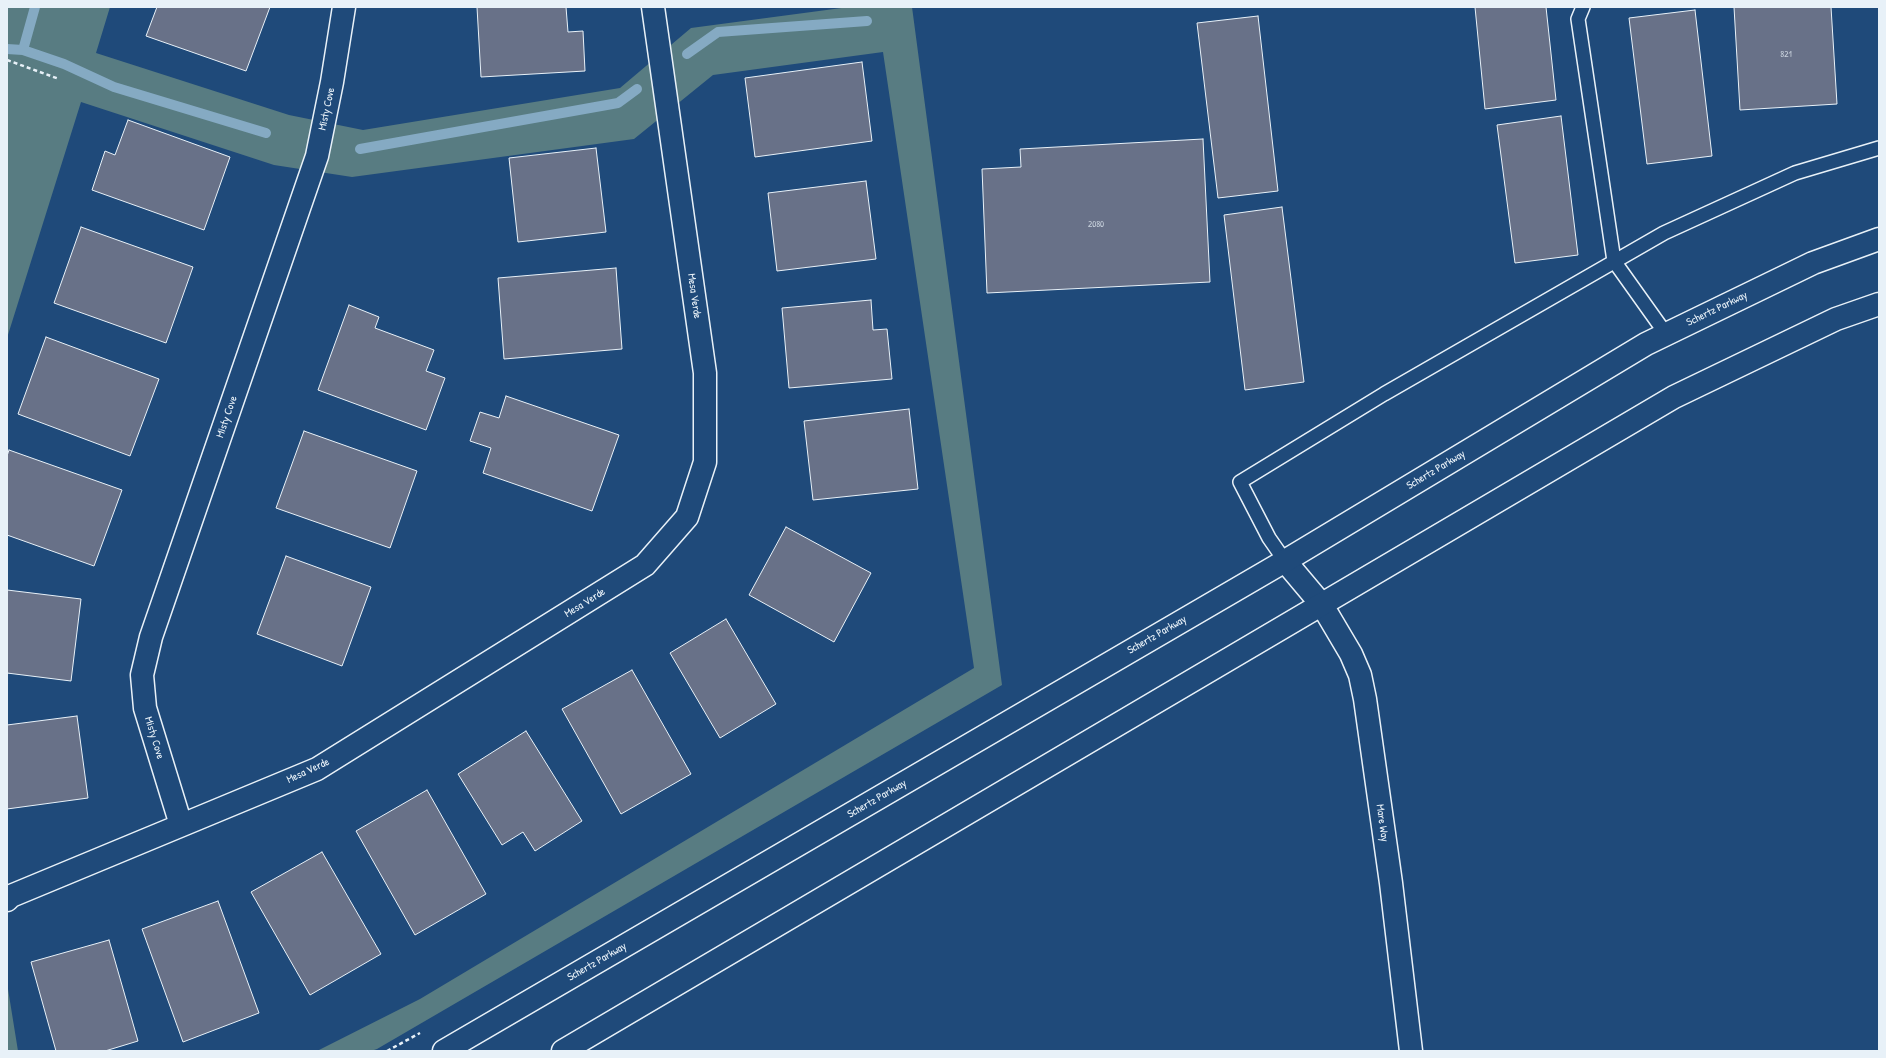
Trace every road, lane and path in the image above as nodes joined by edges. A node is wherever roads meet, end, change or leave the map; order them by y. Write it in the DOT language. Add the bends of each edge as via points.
graph roads {
  1 [pos="344,7"];
  2 [pos="653,7"];
  3 [pos="1583,7"];
  4 [pos="7,60"];
  5 [pos="59,79"];
  6 [pos="1879,148"];
  7 [pos="1879,239"];
  8 [pos="1614,261"];
  9 [pos="1879,304"];
  10 [pos="1666,334"];
  11 [pos="1285,561"];
  12 [pos="1322,605"];
  13 [pos="181,825"];
  14 [pos="7,900"];
  15 [pos="444,1051"];
  16 [pos="563,1051"];
  17 [pos="1411,1051"];
  1 -- 13 [label="main road, Misty Cove" via="317,156 151,637 142,675 145,708"];
  2 -- 13 [label="main road, Mesa Verde" via="705,372 705,462 687,516 645,565 317,769"];
  3 -- 8 [label="lane" via="1578,19"];
  4 -- 5 [label="path"];
  6 -- 8 [label="lane" via="1795,173 1664,233"];
  7 -- 10 [label="main road, Schertz Parkway" via="1812,263"];
  8 -- 10 [label="lane"];
  8 -- 11 [label="lane" via="1384,394 1240,482 1269,538"];
  9 -- 12 [label="main road" via="1836,319 1674,397"];
  10 -- 11 [label="main road, Schertz Parkway"];
  11 -- 12 [label="main road, Mare Way"];
  11 -- 15 [label="main road, Schertz Parkway"];
  12 -- 16 [label="main road"];
  12 -- 17 [label="main road, Mare Way" via="1351,654 1360,675 1365,699"];
  13 -- 14 [label="main road, Mesa Verde" via="11,896"];
}
